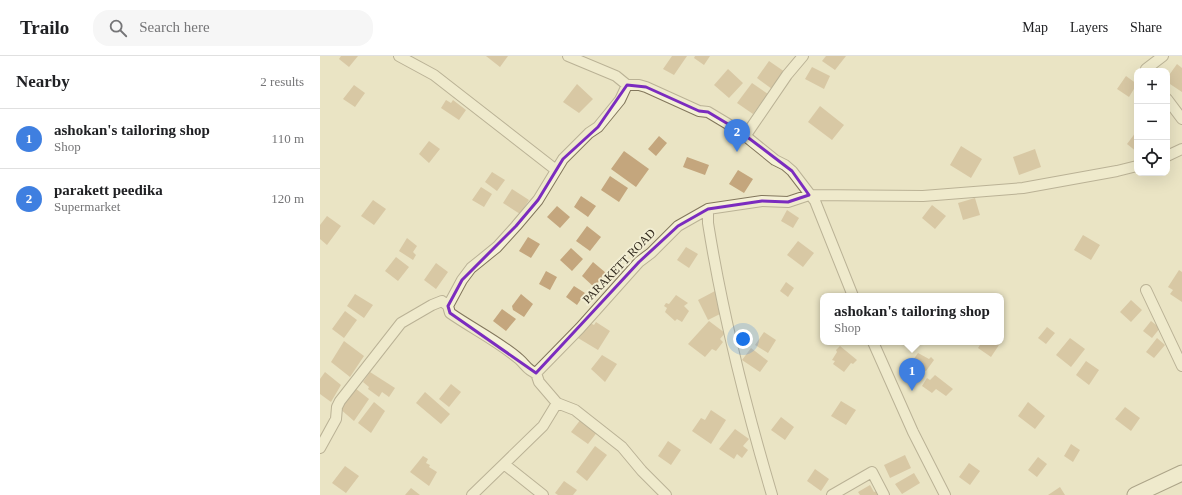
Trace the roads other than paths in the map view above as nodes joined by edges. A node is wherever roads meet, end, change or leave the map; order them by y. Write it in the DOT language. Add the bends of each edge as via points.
graph roads {
  1 [pos="398,56"];
  2 [pos="568,56"];
  3 [pos="803,56"];
  4 [pos="1163,56"];
  5 [pos="1147,68"];
  6 [pos="627,85"];
  7 [pos="1170,103"];
  8 [pos="1182,119"];
  9 [pos="746,135"];
  10 [pos="1182,149"];
  11 [pos="1170,155"];
  12 [pos="1134,167"];
  13 [pos="556,170"];
  14 [pos="809,195"];
  15 [pos="708,209"];
  16 [pos="1146,290"];
  17 [pos="852,293"];
  18 [pos="448,306"];
  19 [pos="874,345"];
  20 [pos="1182,366"];
  21 [pos="536,373"];
  22 [pos="557,403"];
  23 [pos="320,448"];
  24 [pos="504,464"];
  25 [pos="1182,473"];
  26 [pos="472,495"];
  27 [pos="543,495"];
  28 [pos="666,495"];
  29 [pos="772,495"];
  30 [pos="832,495"];
  31 [pos="884,495"];
  32 [pos="944,495"];
  33 [pos="1135,495"];
  1 -- 13 [label="street" via="434,75"];
  2 -- 6 [label="street" via="616,76"];
  3 -- 9 [label="street"];
  4 -- 5 [label="street"];
  6 -- 9 [label="street" via="646,87 699,111 708,112"];
  6 -- 13 [label="street" via="610,113 574,147"];
  7 -- 8 [label="street"];
  9 -- 14 [label="street" via="774,160 792,170"];
  10 -- 11 [label="street"];
  12 -- 14 [label="street, PARAKETT ROAD" via="1016,188 923,196"];
  13 -- 18 [label="street" via="538,200 516,226 467,274"];
  14 -- 15 [label="street, PARAKETT ROAD" via="788,202 762,201"];
  14 -- 17 [label="street" via="815,201"];
  15 -- 21 [label="street, PARAKETT ROAD" via="678,226 639,262"];
  15 -- 29 [label="street" via="708,223 724,314 741,387"];
  16 -- 20 [label="street"];
  18 -- 21 [label="street" via="450,313 494,341"];
  18 -- 23 [label="street" via="442,301 401,323 340,401 336,419"];
  19 -- 32 [label="street"];
  21 -- 22 [label="street" via="539,382"];
  22 -- 24 [label="street" via="543,426"];
  22 -- 28 [label="street" via="575,410 622,446"];
  24 -- 26 [label="street"];
  24 -- 27 [label="street"];
  25 -- 33 [label="main road"];
  30 -- 31 [label="street" via="872,472"];
}
